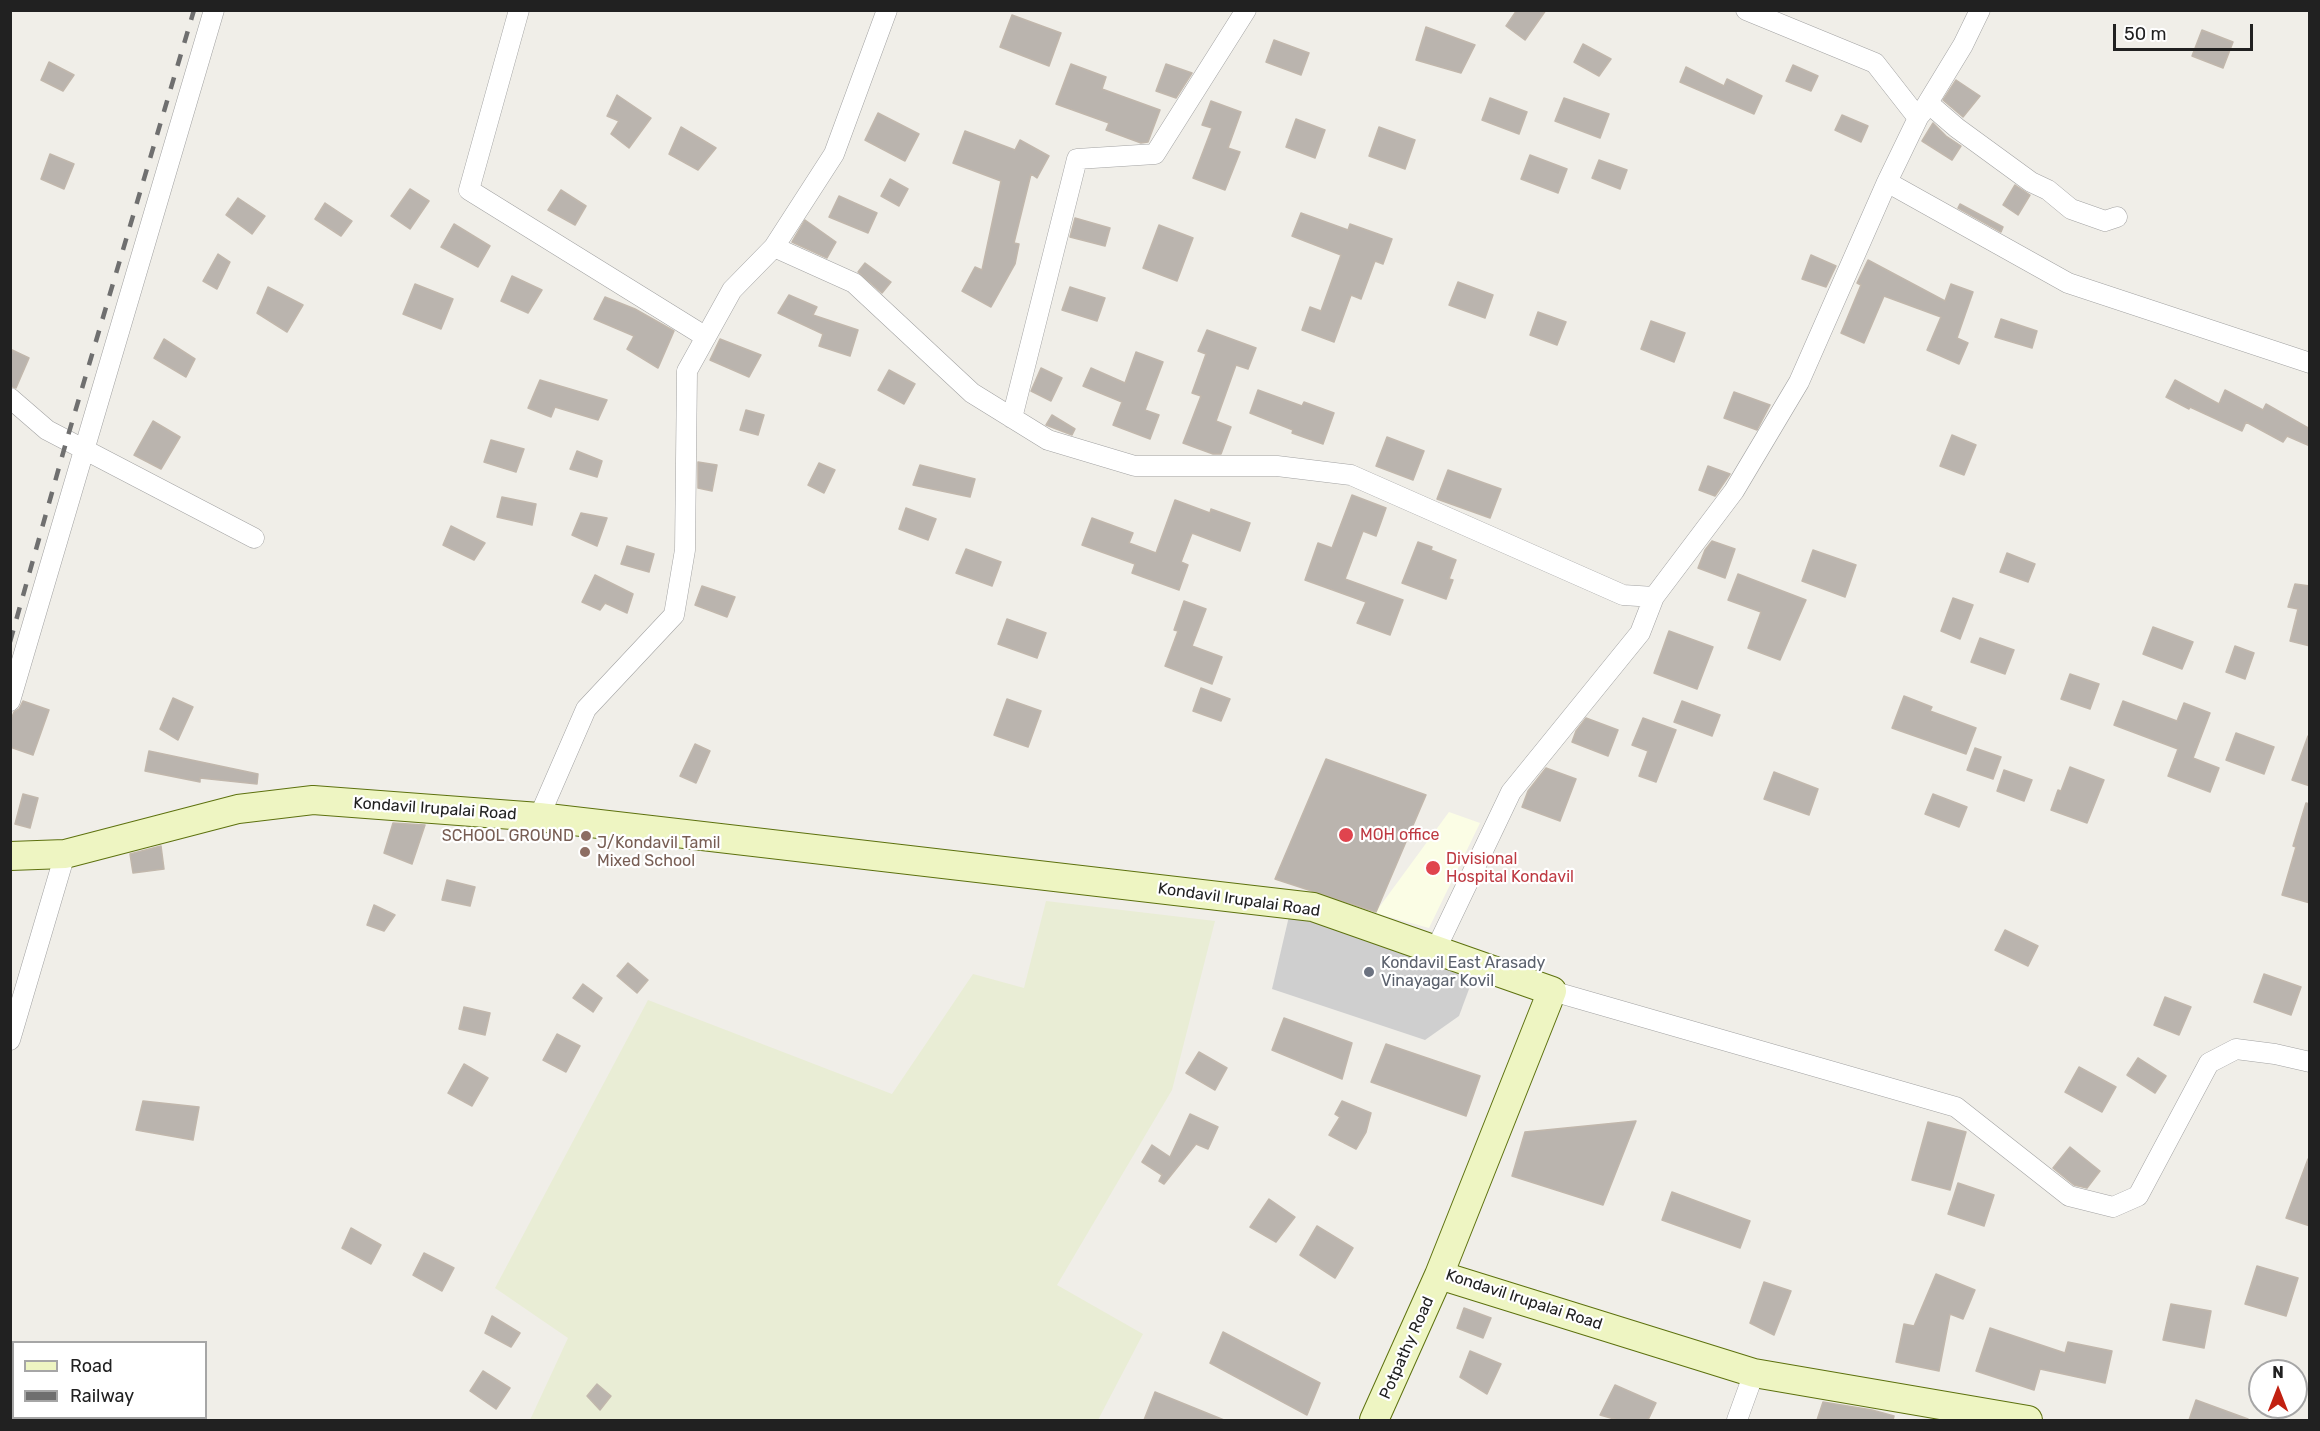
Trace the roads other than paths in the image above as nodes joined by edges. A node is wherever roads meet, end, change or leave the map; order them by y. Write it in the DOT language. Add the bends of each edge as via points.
graph roads {
  1 [pos="214,10"];
  2 [pos="519,10"];
  3 [pos="887,10"];
  4 [pos="1246,10"];
  5 [pos="1746,10"];
  6 [pos="1980,10"];
  7 [pos="1923,111"];
  8 [pos="1887,182"];
  9 [pos="2118,217"];
  10 [pos="774,247"];
  11 [pos="706,337"];
  12 [pos="2310,363"];
  13 [pos="10,398"];
  14 [pos="1012,418"];
  15 [pos="85,449"];
  16 [pos="254,538"];
  17 [pos="1654,597"];
  18 [pos="10,700"];
  19 [pos="538,817"];
  20 [pos="65,854"];
  21 [pos="10,856"];
  22 [pos="1436,949"];
  23 [pos="1552,991"];
  24 [pos="10,1040"];
  25 [pos="2310,1062"];
  26 [pos="1439,1275"];
  27 [pos="1754,1373"];
  28 [pos="1374,1420"];
  29 [pos="1737,1420"];
  30 [pos="2028,1420"];
  1 -- 15 [label="street"];
  2 -- 11 [label="street" via="469,190"];
  3 -- 10 [label="street" via="834,154"];
  4 -- 14 [label="street" via="1155,154 1077,159"];
  5 -- 7 [label="street" via="1875,63"];
  6 -- 7 [label="street"];
  7 -- 8 [label="street"];
  7 -- 9 [label="street" via="1965,134 2031,182 2049,189 2071,209 2105,220"];
  8 -- 12 [label="street" via="2068,283"];
  8 -- 17 [label="street" via="1799,382 1734,491"];
  10 -- 11 [label="street" via="732,290"];
  10 -- 14 [label="street" via="854,283 972,393"];
  11 -- 19 [label="street" via="687,371 685,550 674,615 586,709"];
  13 -- 15 [label="street" via="47,430"];
  14 -- 17 [label="street" via="1048,440 1135,466 1277,466 1351,475 1623,595"];
  15 -- 16 [label="street"];
  15 -- 18 [label="street"];
  17 -- 22 [label="street" via="1640,633 1511,792"];
  19 -- 20 [label="street, Kondavil Irupalai Road" via="313,800 238,809"];
  19 -- 22 [label="street, Kondavil Irupalai Road" via="1313,907"];
  20 -- 21 [label="street, Kondavil Irupalai Road"];
  20 -- 24 [label="street"];
  22 -- 23 [label="street, Kondavil Irupalai Road"];
  23 -- 25 [label="street" via="1956,1107 2069,1196 2113,1207 2138,1196 2209,1063 2236,1049"];
  23 -- 26 [label="street, Kondavil Irupalai Road"];
  26 -- 27 [label="street, Kondavil Irupalai Road"];
  26 -- 28 [label="street, Potpathy Road"];
  27 -- 29 [label="street"];
  27 -- 30 [label="street, Kondavil Irupalai Road"];
}
